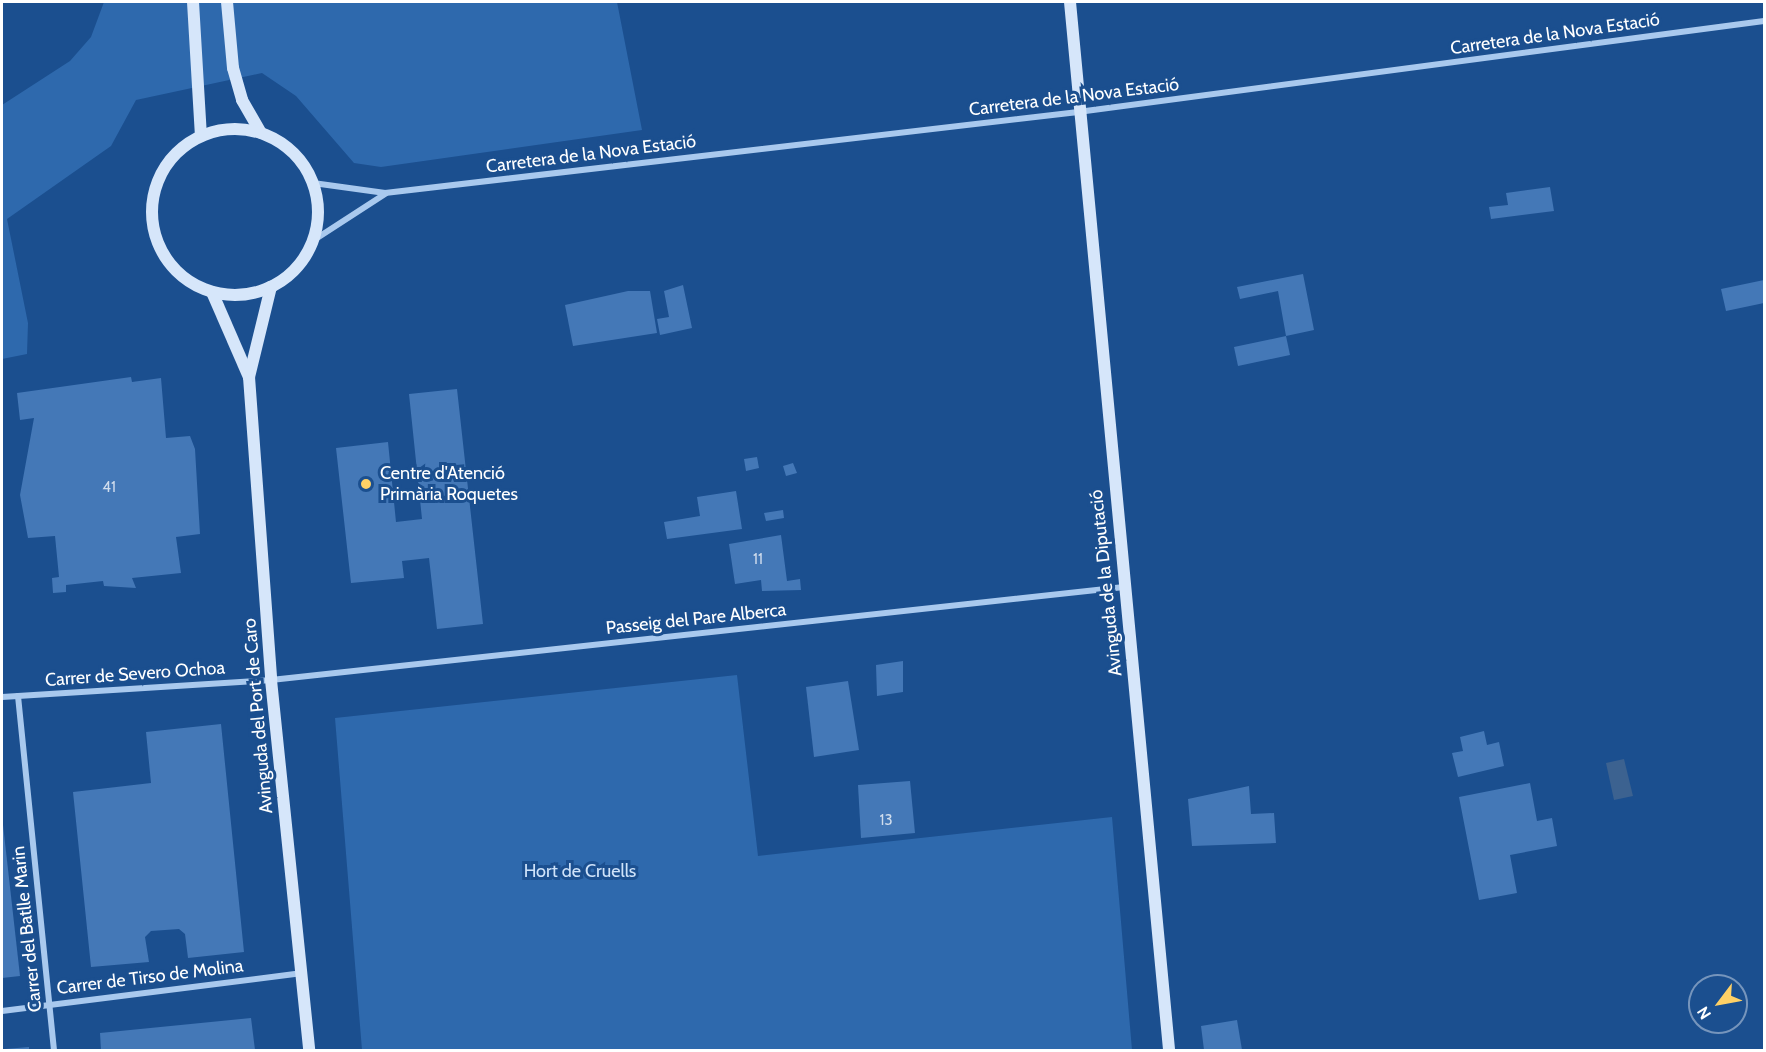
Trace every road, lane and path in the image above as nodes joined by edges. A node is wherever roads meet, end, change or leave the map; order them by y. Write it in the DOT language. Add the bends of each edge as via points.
graph roads {
  1 [pos="193,2"];
  2 [pos="227,2"];
  3 [pos="1070,2"];
  4 [pos="1764,21"];
  5 [pos="1078,112"];
  6 [pos="261,133"];
  7 [pos="201,136"];
  8 [pos="313,183"];
  9 [pos="386,193"];
  10 [pos="314,240"];
  11 [pos="272,287"];
  12 [pos="212,292"];
  13 [pos="249,377"];
  14 [pos="1124,587"];
  15 [pos="271,680"];
  16 [pos="18,696"];
  17 [pos="2,697"];
  18 [pos="302,973"];
  19 [pos="50,1005"];
  20 [pos="2,1011"];
  21 [pos="54,1050"];
  22 [pos="309,1050"];
  23 [pos="1169,1050"];
  1 -- 7 [label="street"];
  2 -- 6 [label="street" via="233,68 242,100"];
  3 -- 5 [label="street, Avinguda de la Diputació"];
  4 -- 5 [label="street, Carretera de la Nova Estació"];
  5 -- 9 [label="street, Carretera de la Nova Estació"];
  5 -- 14 [label="street, Avinguda de la Diputació"];
  6 -- 7 [label="street" via="231,129"];
  6 -- 8 [label="street" via="292,152"];
  7 -- 12 [label="street" via="164,169 152,218 170,265"];
  8 -- 9 [label="street, Carretera de la Nova Estació"];
  8 -- 10 [label="street" via="318,211"];
  9 -- 10 [label="street, Carretera de la Nova Estació"];
  10 -- 11 [label="street" via="297,268"];
  11 -- 12 [label="street" via="243,296"];
  11 -- 13 [label="street, Avinguda del Port de Caro"];
  12 -- 13 [label="street, Avinguda del Port de Caro"];
  13 -- 15 [label="street, Avinguda del Port de Caro"];
  14 -- 15 [label="street, Passeig del Pare Alberca"];
  14 -- 23 [label="street, Avinguda de la Diputació"];
  15 -- 16 [label="street, Carrer de Severo Ochoa"];
  15 -- 18 [label="street, Avinguda del Port de Caro"];
  16 -- 17 [label="street, Carrer de Severo Ochoa"];
  16 -- 19 [label="street, Carrer del Batlle Marin"];
  18 -- 19 [label="street, Carrer de Tirso de Molina"];
  18 -- 22 [label="street, Avinguda del Port de Caro"];
  19 -- 20 [label="street, Carrer de Tirso de Molina"];
  19 -- 21 [label="street, Carrer del Batlle Marin"];
}
